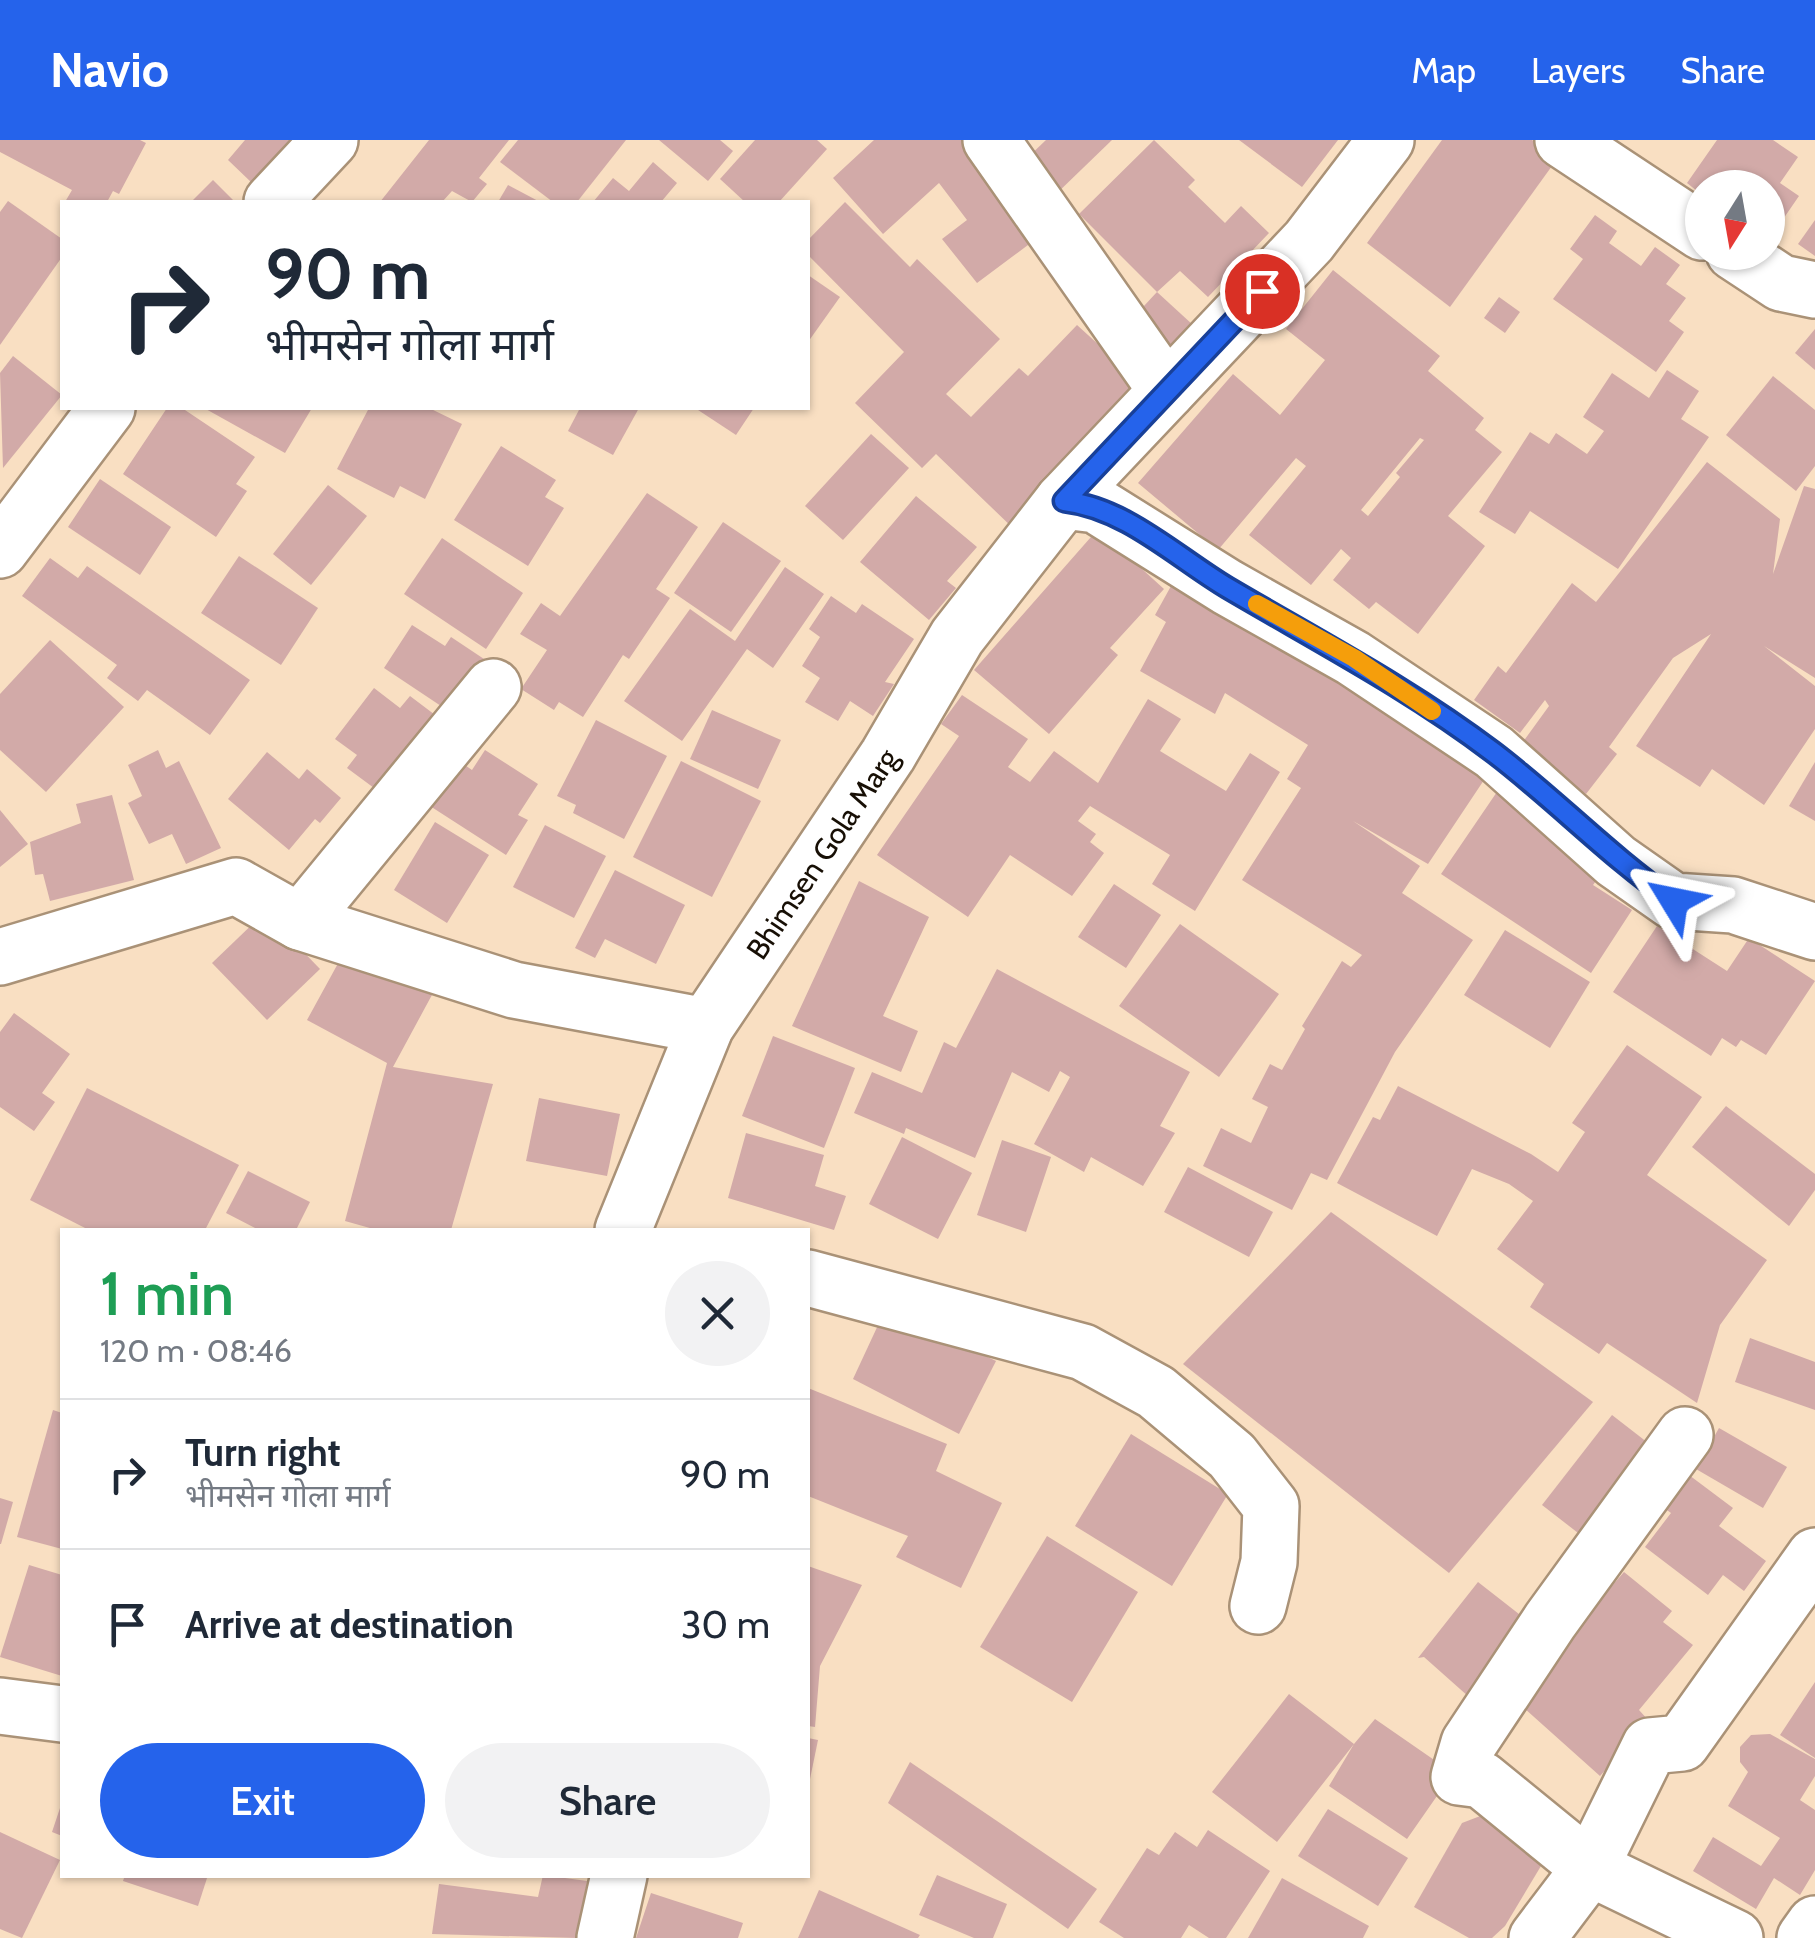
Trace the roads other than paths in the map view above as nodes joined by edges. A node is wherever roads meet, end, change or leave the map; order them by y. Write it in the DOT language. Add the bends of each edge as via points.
graph roads {
  1 [pos="330,140"];
  2 [pos="991,140"];
  3 [pos="1386,140"];
  4 [pos="1563,140"];
  5 [pos="274,200"];
  6 [pos="1685,221"];
  7 [pos="1760,270"];
  8 [pos="1815,290"];
  9 [pos="1167,391"];
  10 [pos="105,410"];
  11 [pos="1064,501"];
  12 [pos="9,518"];
  13 [pos="493,687"];
  14 [pos="300,922"];
  15 [pos="1815,932"];
  16 [pos="0,957"];
  17 [pos="706,1026"];
  18 [pos="626,1228"];
  19 [pos="810,1279"];
  20 [pos="1685,1436"];
  21 [pos="1815,1556"];
  22 [pos="1258,1606"];
  23 [pos="0,1706"];
  24 [pos="60,1714"];
  25 [pos="1590,1868"];
  26 [pos="614,1878"];
  27 [pos="1815,1924"];
  28 [pos="605,1938"];
  29 [pos="1537,1938"];
  30 [pos="1735,1938"];
  31 [pos="1805,1938"];
  1 -- 5 [label="street"];
  2 -- 9 [label="street"];
  3 -- 9 [label="street, Bhimsen Gola Marg" via="1309,241"];
  4 -- 6 [label="street"];
  7 -- 8 [label="street" via="1780,284"];
  9 -- 11 [label="street, Bhimsen Gola Marg"];
  10 -- 12 [label="street"];
  11 -- 15 [label="street" via="1096,504 1354,658 1494,752 1616,860 1674,901 1733,905"];
  11 -- 17 [label="street, Bhimsen Gola Marg" via="957,637 888,755"];
  13 -- 14 [label="street"];
  14 -- 16 [label="street" via="231,886"];
  14 -- 17 [label="street" via="514,990"];
  17 -- 18 [label="street, Bhimsen Gola Marg"];
  19 -- 22 [label="street" via="1083,1352 1156,1392 1232,1456 1271,1506 1269,1562"];
  20 -- 25 [label="street" via="1469,1743 1459,1777 1482,1780"];
  21 -- 25 [label="street" via="1682,1742 1650,1746"];
  23 -- 24 [label="street"];
  25 -- 29 [label="street"];
  25 -- 30 [label="street"];
  26 -- 28 [label="street"];
  27 -- 31 [label="street"];
}
